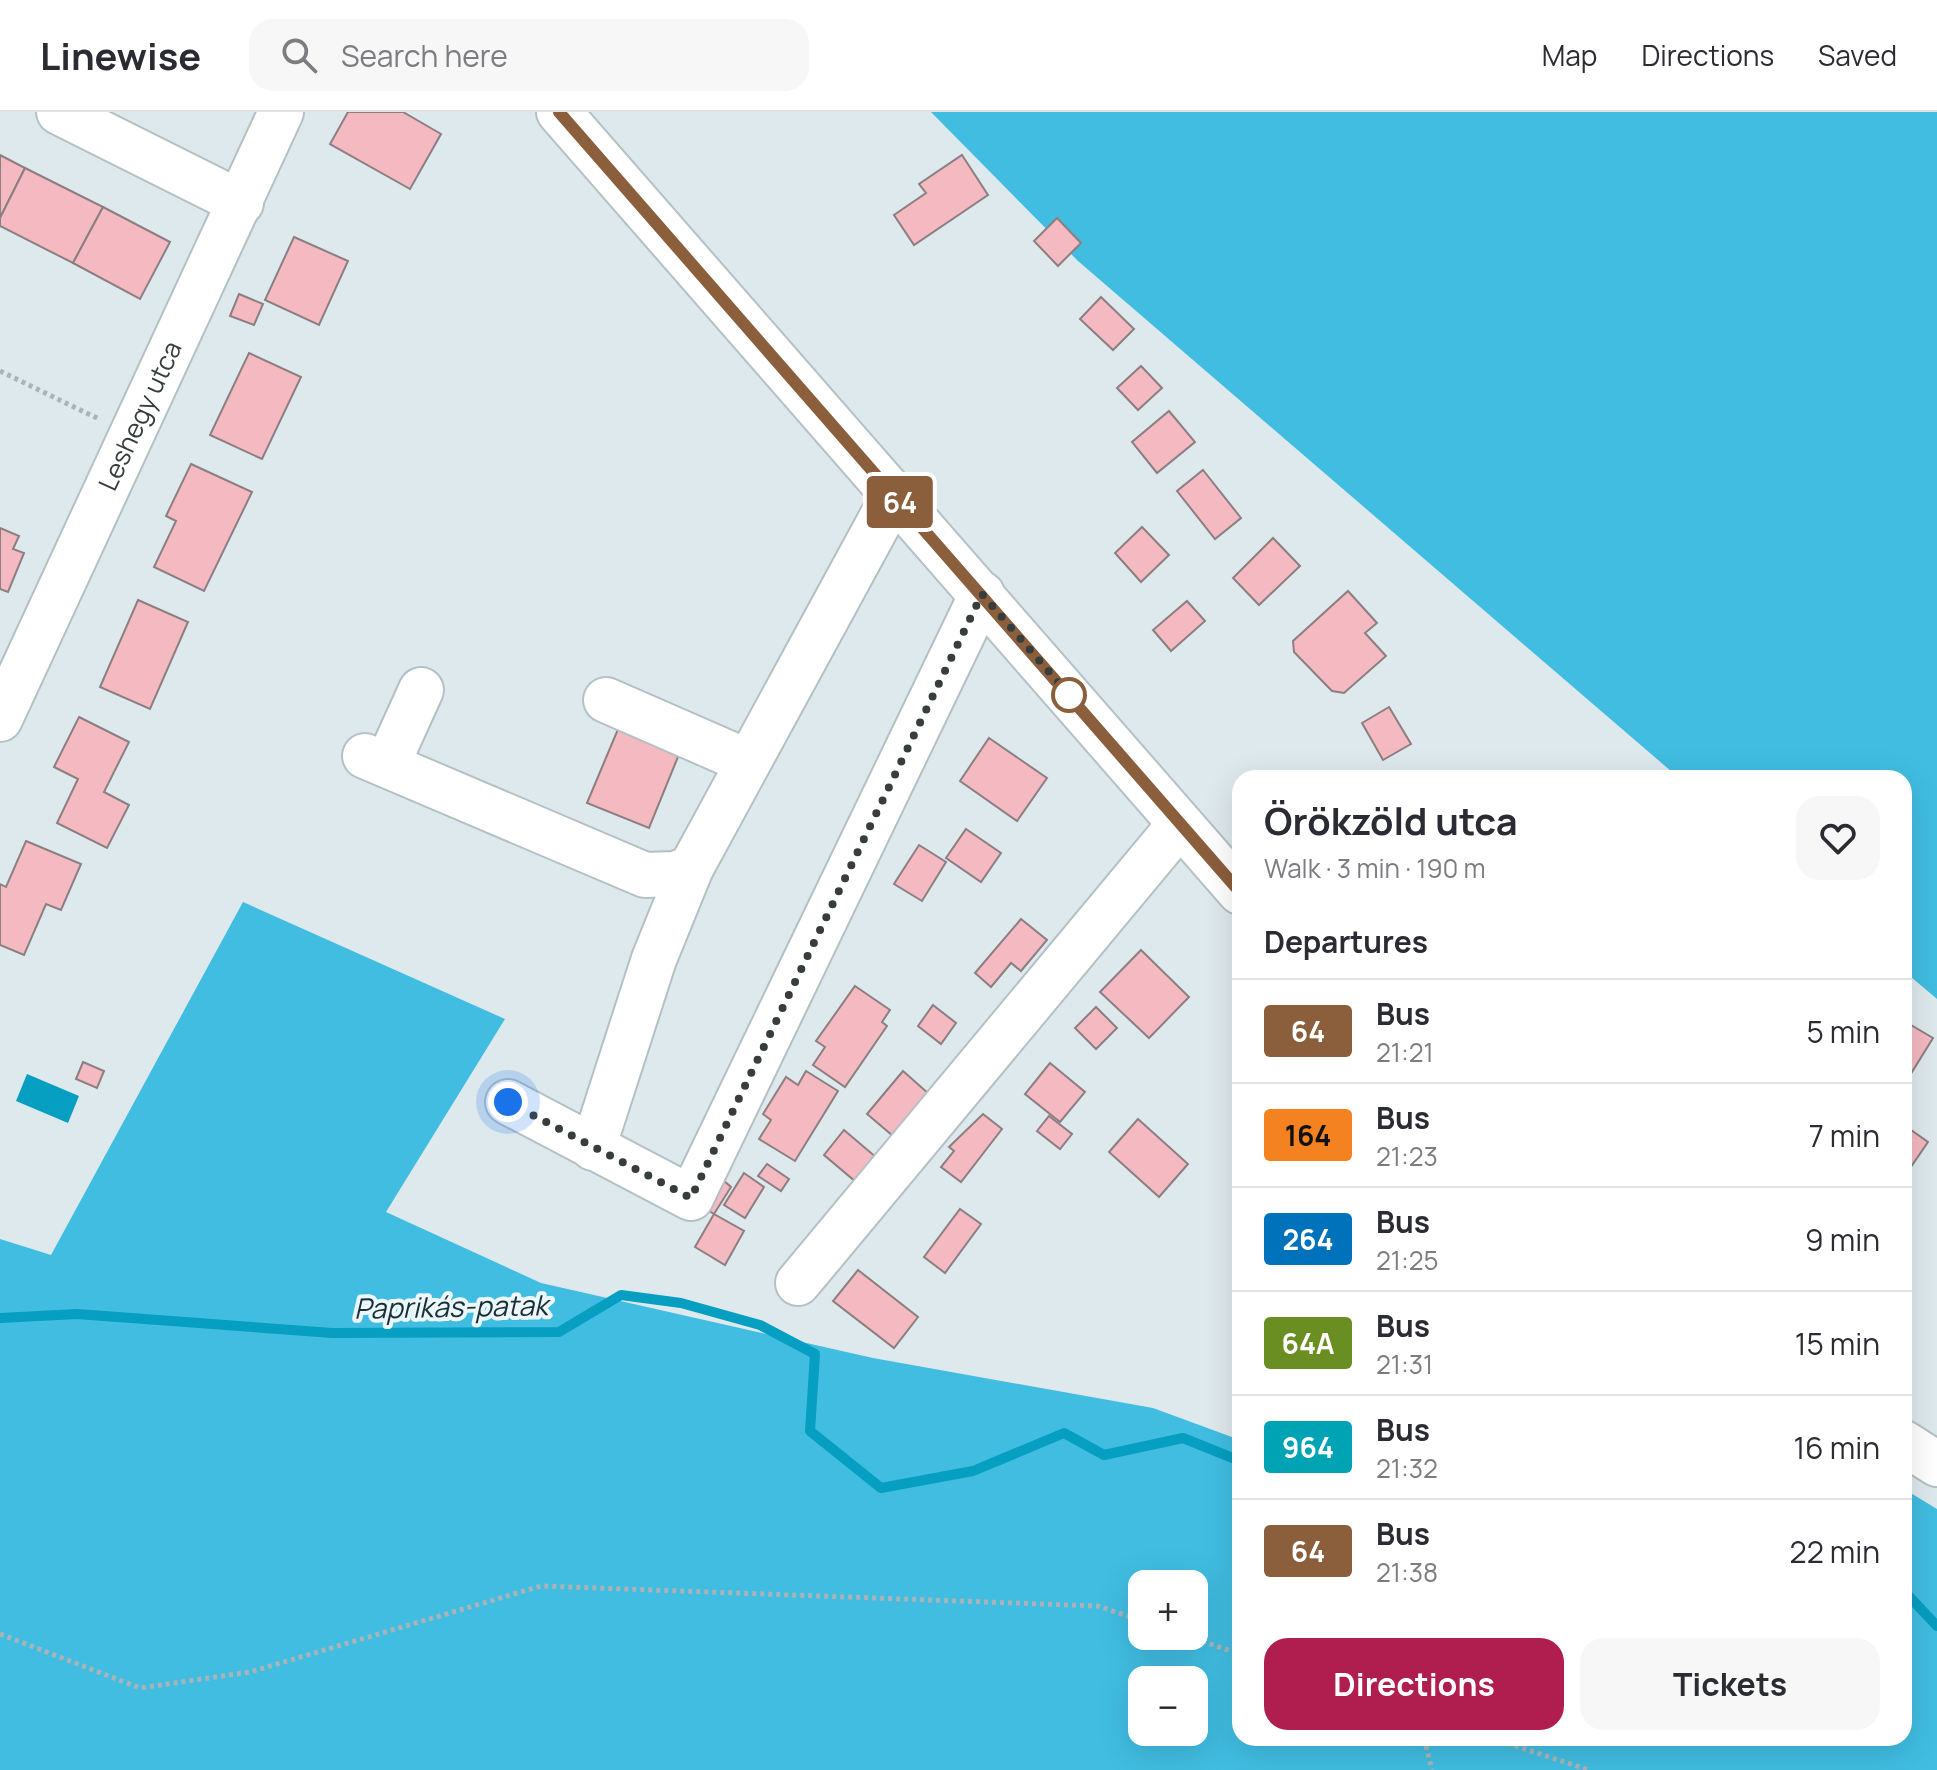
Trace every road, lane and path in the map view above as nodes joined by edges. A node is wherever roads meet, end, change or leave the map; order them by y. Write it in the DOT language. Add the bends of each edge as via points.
graph roads {
  1 [pos="59,112"];
  2 [pos="281,112"];
  3 [pos="559,112"];
  4 [pos="241,203"];
  5 [pos="0,371"];
  6 [pos="132,436"];
  7 [pos="894,495"];
  8 [pos="982,594"];
  9 [pos="11,664"];
  10 [pos="421,690"];
  11 [pos="606,700"];
  12 [pos="0,719"];
  13 [pos="748,762"];
  14 [pos="1180,824"];
  15 [pos="691,868"];
  16 [pos="1232,883"];
  17 [pos="508,1102"];
  18 [pos="593,1148"];
  19 [pos="798,1283"];
  20 [pos="1912,1448"];
  21 [pos="1937,1464"];
  22 [pos="1128,1616"];
  23 [pos="0,1634"];
  24 [pos="1208,1643"];
  25 [pos="1232,1651"];
  26 [pos="1426,1746"];
  27 [pos="1516,1746"];
  28 [pos="1432,1770"];
  29 [pos="1589,1770"];
  1 -- 4 [label="main road"];
  2 -- 4 [label="main road, Leshegy utca"];
  3 -- 7 [label="main road"];
  4 -- 6 [label="main road, Leshegy utca"];
  5 -- 6 [label="path"];
  6 -- 9 [label="main road, Leshegy utca"];
  7 -- 8 [label="main road"];
  7 -- 13 [label="main road"];
  8 -- 14 [label="main road"];
  8 -- 18 [label="main road" via="691,1198"];
  9 -- 12 [label="main road, Leshegy utca"];
  10 -- 15 [label="main road" via="376,761 645,875"];
  11 -- 13 [label="main road"];
  13 -- 15 [label="main road"];
  14 -- 16 [label="main road"];
  14 -- 19 [label="main road"];
  15 -- 18 [label="main road" via="654,959"];
  17 -- 18 [label="main road"];
  20 -- 21 [label="main road"];
  22 -- 23 [label="path" via="1098,1606 541,1586 250,1672 140,1688"];
  24 -- 25 [label="path"];
  26 -- 28 [label="path"];
  27 -- 29 [label="path"];
}
